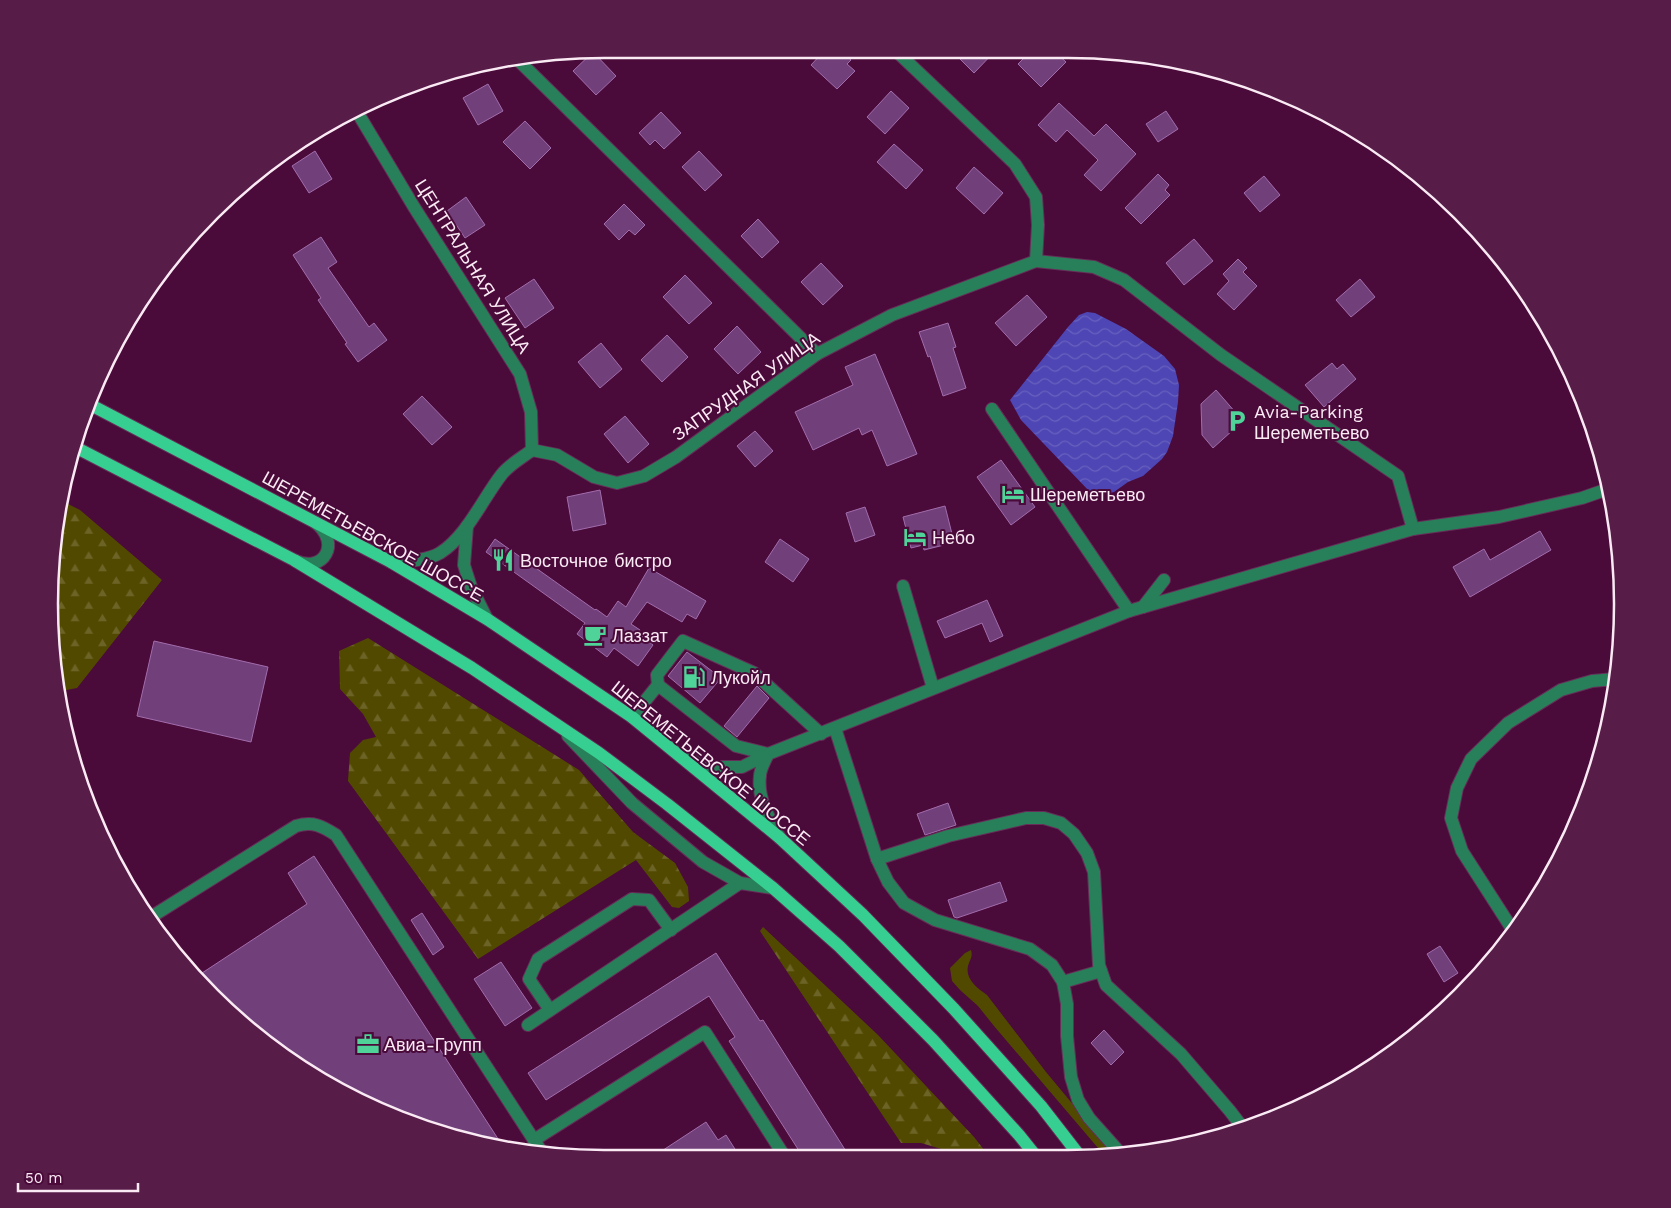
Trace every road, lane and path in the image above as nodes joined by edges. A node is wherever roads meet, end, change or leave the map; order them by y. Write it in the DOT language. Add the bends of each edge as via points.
graph roads {
  1 [pos="904,58"];
  2 [pos="522,64"];
  3 [pos="359,115"];
  4 [pos="1036,261"];
  5 [pos="817,354"];
  6 [pos="95,407"];
  7 [pos="992,409"];
  8 [pos="80,450"];
  9 [pos="532,450"];
  10 [pos="1602,491"];
  11 [pos="316,523"];
  12 [pos="467,526"];
  13 [pos="1414,529"];
  14 [pos="294,560"];
  15 [pos="391,562"];
  16 [pos="1164,580"];
  17 [pos="902,586"];
  18 [pos="1143,607"];
  19 [pos="1129,611"];
  20 [pos="487,620"];
  21 [pos="1608,680"];
  22 [pos="658,685"];
  23 [pos="933,688"];
  24 [pos="632,717"];
  25 [pos="560,727"];
  26 [pos="835,728"];
  27 [pos="820,734"];
  28 [pos="768,754"];
  29 [pos="681,757"];
  30 [pos="780,838"];
  31 [pos="878,859"];
  32 [pos="740,883"];
  33 [pos="773,888"];
  34 [pos="155,915"];
  35 [pos="1509,925"];
  36 [pos="671,930"];
  37 [pos="1101,971"];
  38 [pos="1063,982"];
  39 [pos="550,1010"];
  40 [pos="528,1025"];
  41 [pos="1239,1122"];
  42 [pos="534,1140"];
  43 [pos="538,1146"];
  44 [pos="1116,1148"];
  45 [pos="781,1150"];
  46 [pos="1031,1150"];
  47 [pos="1075,1150"];
  1 -- 4 [label="street" via="1016,164 1036,197"];
  2 -- 5 [label="street"];
  3 -- 9 [label="street, ЦЕНТРАЛЬНАЯ УЛИЦА" via="520,374 531,412"];
  4 -- 5 [label="street, ЗАПРУДНАЯ УЛИЦА" via="892,315"];
  4 -- 13 [label="street" via="1094,267 1124,280 1222,356 1398,476"];
  5 -- 9 [label="street, ЗАПРУДНАЯ УЛИЦА" via="676,457 644,476 617,483 594,477 557,455"];
  6 -- 11 [label="main road, ШЕРЕМЕТЬЕВСКОЕ ШОССЕ"];
  7 -- 19 [label="street"];
  8 -- 14 [label="main road"];
  9 -- 12 [label="street" via="504,471"];
  10 -- 13 [label="street" via="1499,518"];
  11 -- 14 [label="street" via="329,539 323,558 314,564"];
  11 -- 15 [label="main road, ШЕРЕМЕТЬЕВСКОЕ ШОССЕ"];
  12 -- 15 [label="street" via="440,553 425,559"];
  12 -- 20 [label="street" via="464,565"];
  13 -- 18 [label="street"];
  14 -- 25 [label="main road" via="472,668"];
  15 -- 20 [label="main road, ШЕРЕМЕТЬЕВСКОЕ ШОССЕ"];
  16 -- 18 [label="street"];
  17 -- 23 [label="street"];
  18 -- 19 [label="street"];
  19 -- 23 [label="street"];
  20 -- 24 [label="main road, ШЕРЕМЕТЬЕВСКОЕ ШОССЕ"];
  21 -- 35 [label="street" via="1561,690 1508,723 1471,759 1457,788 1451,818 1462,851"];
  22 -- 24 [label="street"];
  22 -- 27 [label="street" via="657,675 683,641 754,673"];
  22 -- 28 [label="street" via="736,746"];
  23 -- 26 [label="street"];
  24 -- 29 [label="main road, ШЕРЕМЕТЬЕВСКОЕ ШОССЕ"];
  25 -- 32 [label="street" via="632,803 702,862"];
  25 -- 33 [label="main road" via="667,804"];
  26 -- 27 [label="street"];
  26 -- 31 [label="street"];
  27 -- 28 [label="street"];
  28 -- 29 [label="street" via="742,767 715,767"];
  28 -- 30 [label="street" via="760,775 761,793 766,813"];
  29 -- 30 [label="main road, ШЕРЕМЕТЬЕВСКОЕ ШОССЕ"];
  30 -- 47 [label="main road, ШЕРЕМЕТЬЕВСКОЕ ШОССЕ" via="863,915 954,1009 1041,1106"];
  31 -- 37 [label="street" via="948,836 1026,818 1044,818 1061,823 1087,852 1094,872"];
  31 -- 38 [label="street" via="888,882 904,903 935,920 1030,949 1052,965"];
  32 -- 33 [label="street"];
  32 -- 36 [label="street"];
  33 -- 46 [label="main road" via="839,946 933,1040"];
  34 -- 42 [label="street" via="296,826 306,823 325,828 336,835"];
  36 -- 39 [label="street"];
  36 -- 39 [label="street" via="649,900 632,899 538,958 529,979"];
  37 -- 38 [label="street"];
  37 -- 41 [label="street" via="1106,985 1181,1054"];
  38 -- 44 [label="street" via="1071,1077 1078,1100"];
  39 -- 40 [label="street"];
  42 -- 43 [label="street"];
  42 -- 45 [label="street" via="705,1032"];
}
